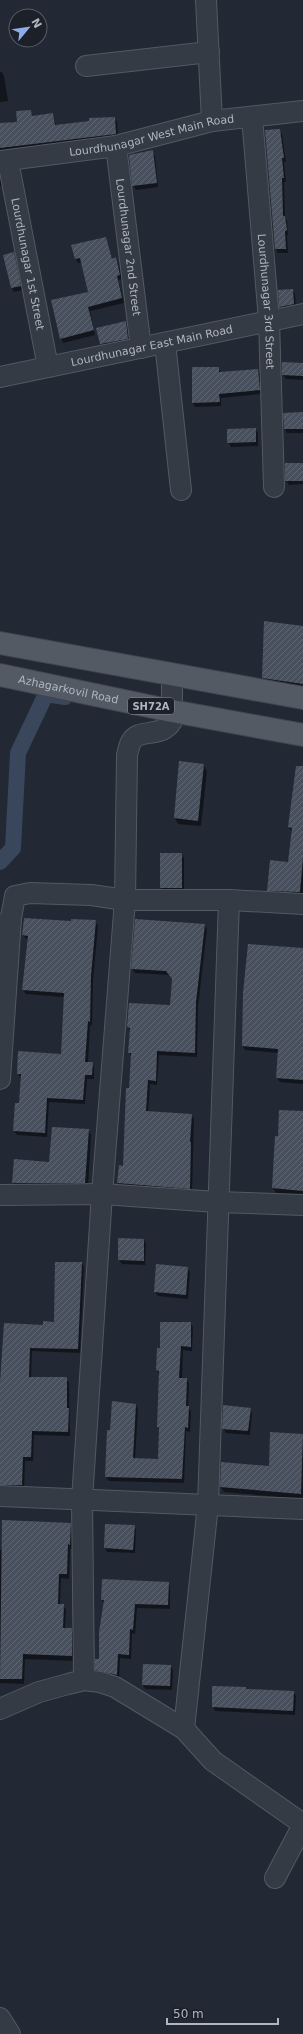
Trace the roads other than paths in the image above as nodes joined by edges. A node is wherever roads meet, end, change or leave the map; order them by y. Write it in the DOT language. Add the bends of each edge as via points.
graph roads {
  1 [pos="206,0"];
  2 [pos="209,52"];
  3 [pos="86,66"];
  4 [pos="303,111"];
  5 [pos="252,117"];
  6 [pos="212,121"];
  7 [pos="116,146"];
  8 [pos="4,161"];
  9 [pos="303,314"];
  10 [pos="269,320"];
  11 [pos="165,343"];
  12 [pos="141,348"];
  13 [pos="48,367"];
  14 [pos="0,377"];
  15 [pos="274,486"];
  16 [pos="180,490"];
  17 [pos="7,645"];
  18 [pos="2,675"];
  19 [pos="172,675"];
  20 [pos="303,698"];
  21 [pos="172,716"];
  22 [pos="303,735"];
  23 [pos="125,900"];
  24 [pos="228,900"];
  25 [pos="303,904"];
  26 [pos="6,923"];
  27 [pos="0,1079"];
  28 [pos="102,1194"];
  29 [pos="0,1195"];
  30 [pos="217,1202"];
  31 [pos="303,1205"];
  32 [pos="0,1496"];
  33 [pos="82,1500"];
  34 [pos="208,1505"];
  35 [pos="303,1509"];
  36 [pos="84,1680"];
  37 [pos="0,1709"];
  38 [pos="184,1730"];
  39 [pos="303,1824"];
  40 [pos="275,1878"];
  41 [pos="0,2018"];
  42 [pos="10,2034"];
  1 -- 2 [label="street"];
  2 -- 3 [label="street"];
  2 -- 6 [label="street"];
  4 -- 5 [label="street, Lourdhunagar West Main Road"];
  5 -- 6 [label="street, Lourdhunagar West Main Road"];
  5 -- 10 [label="street, Lourdhunagar 3rd Street"];
  6 -- 7 [label="street, Lourdhunagar West Main Road"];
  7 -- 8 [label="street, Lourdhunagar West Main Road"];
  7 -- 12 [label="street, Lourdhunagar 2nd Street"];
  8 -- 13 [label="street, Lourdhunagar 1st Street"];
  9 -- 10 [label="street, Lourdhunagar East Main Road"];
  10 -- 11 [label="street, Lourdhunagar East Main Road"];
  10 -- 15 [label="street, Lourdhunagar 3rd Street"];
  11 -- 12 [label="street, Lourdhunagar East Main Road"];
  11 -- 16 [label="street"];
  12 -- 13 [label="street, Lourdhunagar East Main Road"];
  13 -- 14 [label="street, Lourdhunagar East Main Road"];
  17 -- 18 [label="main road"];
  17 -- 19 [label="main road"];
  18 -- 21 [label="main road, Azhagarkovil Road / SH72A"];
  19 -- 20 [label="main road"];
  19 -- 21 [label="street"];
  21 -- 22 [label="main road, Azhagarkovil Road / SH72A"];
  21 -- 23 [label="street" via="168,727 163,731 141,734 131,741 127,755"];
  23 -- 24 [label="street"];
  23 -- 26 [label="street" via="91,895 30,893 15,896"];
  23 -- 28 [label="street"];
  24 -- 25 [label="street"];
  24 -- 30 [label="street"];
  26 -- 27 [label="street"];
  28 -- 29 [label="street"];
  28 -- 30 [label="street"];
  28 -- 33 [label="street"];
  30 -- 31 [label="street"];
  30 -- 34 [label="street"];
  32 -- 33 [label="street"];
  33 -- 34 [label="street"];
  33 -- 36 [label="street"];
  34 -- 35 [label="street"];
  34 -- 38 [label="street"];
  36 -- 37 [label="street" via="39,1692"];
  36 -- 38 [label="street" via="115,1687"];
  38 -- 39 [label="street" via="213,1761"];
  39 -- 40 [label="street"];
  41 -- 42 [label="street"];
}
